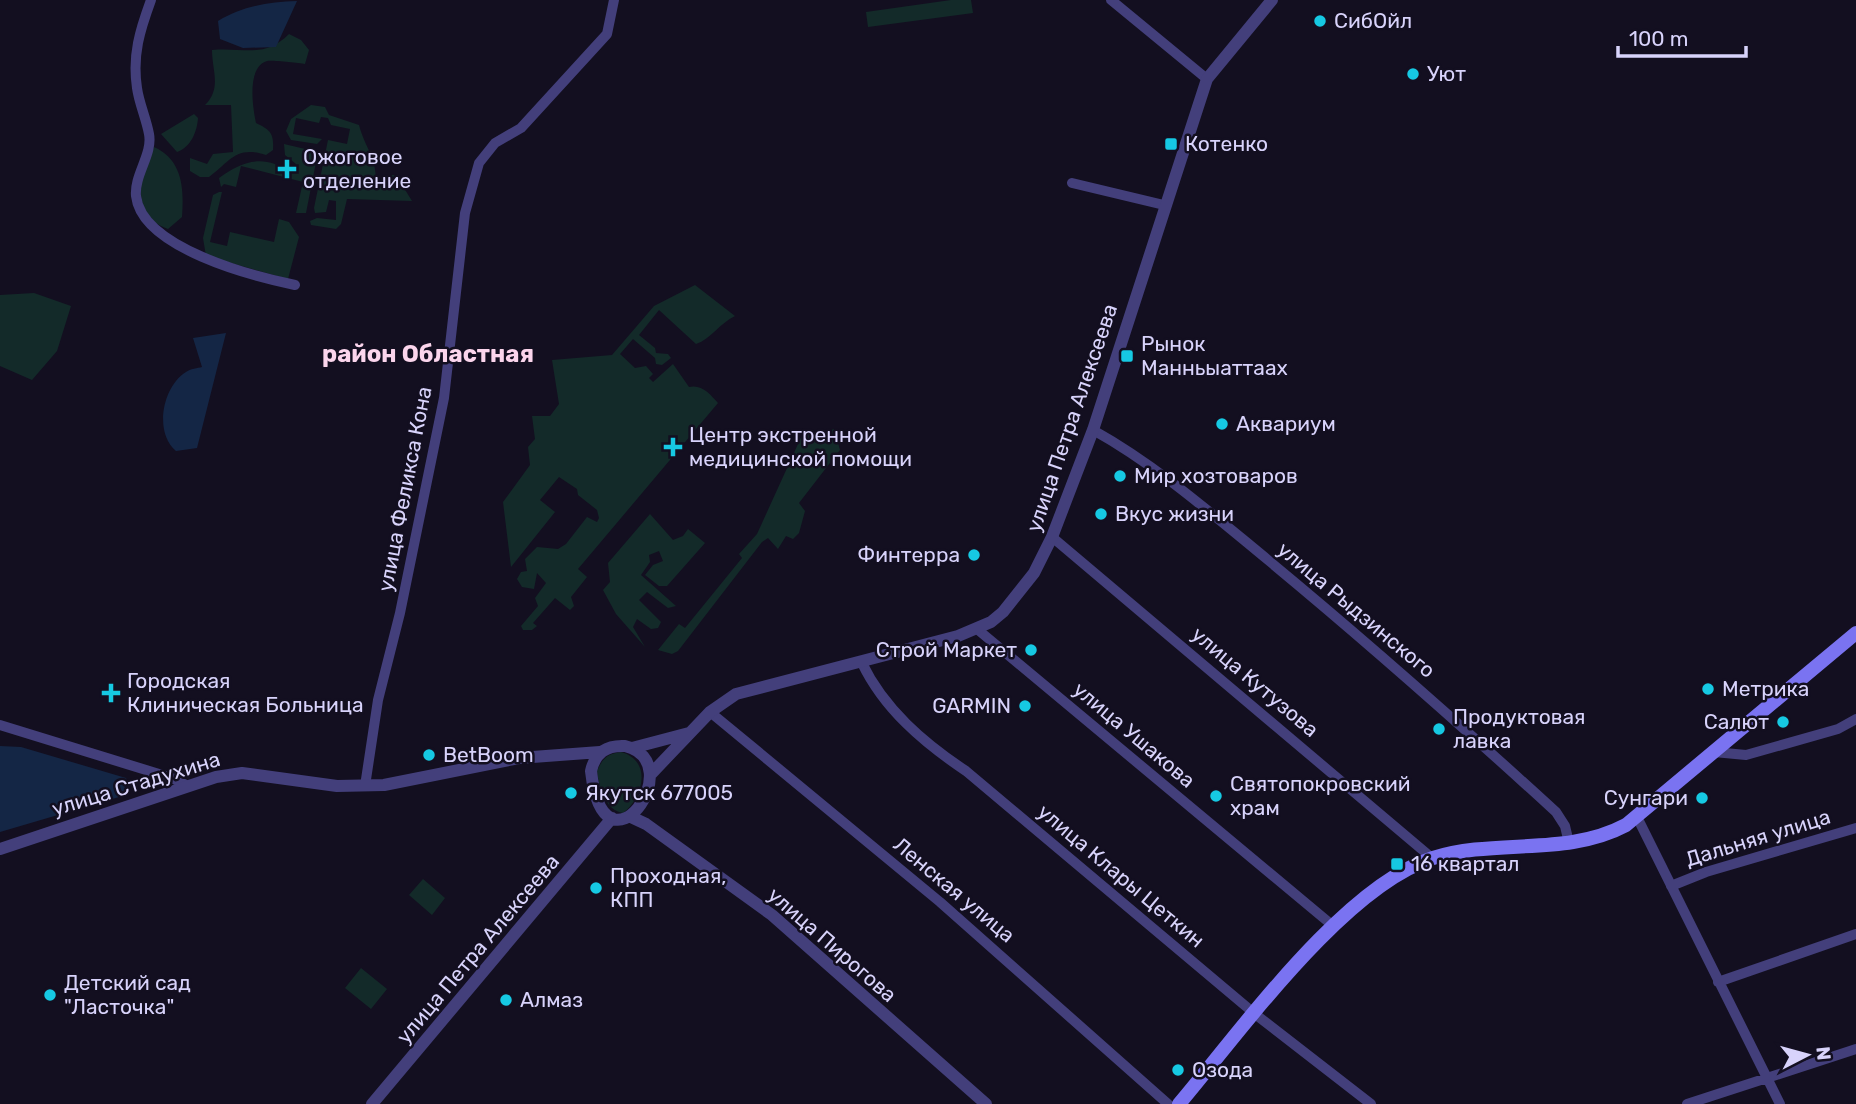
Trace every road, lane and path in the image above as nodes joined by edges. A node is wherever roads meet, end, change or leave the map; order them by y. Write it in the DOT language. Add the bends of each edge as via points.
graph roads {
  1 [pos="151,0"];
  2 [pos="614,0"];
  3 [pos="1111,0"];
  4 [pos="1272,0"];
  5 [pos="1207,79"];
  6 [pos="1072,183"];
  7 [pos="1164,205"];
  8 [pos="295,285"];
  9 [pos="1093,430"];
  10 [pos="1052,537"];
  11 [pos="977,629"];
  12 [pos="1856,633"];
  13 [pos="862,663"];
  14 [pos="710,712"];
  15 [pos="1856,719"];
  16 [pos="0,725"];
  17 [pos="690,733"];
  18 [pos="632,748"];
  19 [pos="1714,751"];
  20 [pos="600,752"];
  21 [pos="577,753"];
  22 [pos="590,771"];
  23 [pos="650,775"];
  24 [pos="188,786"];
  25 [pos="365,786"];
  26 [pos="642,806"];
  27 [pos="631,817"];
  28 [pos="1636,817"];
  29 [pos="612,818"];
  30 [pos="646,824"];
  31 [pos="1856,828"];
  32 [pos="1569,843"];
  33 [pos="0,849"];
  34 [pos="1432,858"];
  35 [pos="1671,886"];
  36 [pos="1332,925"];
  37 [pos="1856,934"];
  38 [pos="1718,982"];
  39 [pos="1255,1014"];
  40 [pos="1856,1049"];
  41 [pos="1767,1079"];
  42 [pos="372,1104"];
  43 [pos="986,1104"];
  44 [pos="1168,1104"];
  45 [pos="1179,1104"];
  46 [pos="1371,1104"];
  47 [pos="1688,1104"];
  48 [pos="1780,1104"];
  1 -- 8 [label="street" via="135,52 137,88 150,138 136,182 141,212 161,232 209,262"];
  2 -- 25 [label="street, улица Феликса Кона" via="607,34 521,128 495,143 479,163 465,213 444,398 378,700"];
  3 -- 5 [label="street"];
  4 -- 5 [label="street, улица Петра Алексеева"];
  5 -- 7 [label="street, улица Петра Алексеева"];
  6 -- 7 [label="street"];
  7 -- 9 [label="street, улица Петра Алексеева"];
  9 -- 10 [label="street, улица Петра Алексеева"];
  9 -- 32 [label="street, улица Рыдзинского" via="1219,520 1393,665 1556,812"];
  10 -- 11 [label="street, улица Петра Алексеева" via="1015,599"];
  10 -- 34 [label="street, улица Кутузова"];
  11 -- 13 [label="street, улица Петра Алексеева"];
  11 -- 36 [label="street, улица Ушакова"];
  12 -- 19 [label="main road"];
  13 -- 14 [label="street, улица Петра Алексеева" via="755,687"];
  13 -- 39 [label="street, улица Клары Цеткин" via="874,689 936,751 966,771"];
  14 -- 17 [label="street, улица Петра Алексеева"];
  14 -- 44 [label="street, Ленская улица" via="940,902"];
  15 -- 19 [label="street" via="1838,729 1746,755"];
  16 -- 24 [label="street"];
  17 -- 18 [label="street"];
  17 -- 23 [label="street, улица Петра Алексеева"];
  18 -- 20 [label="street" via="610,747"];
  18 -- 23 [label="street" via="646,761"];
  19 -- 28 [label="main road"];
  20 -- 21 [label="street, улица Стадухина"];
  20 -- 22 [label="street"];
  21 -- 22 [label="street"];
  21 -- 25 [label="street, улица Стадухина" via="519,758"];
  22 -- 29 [label="street" via="602,808"];
  23 -- 26 [label="street"];
  24 -- 25 [label="street, улица Стадухина" via="242,773"];
  24 -- 33 [label="street, улица Стадухина"];
  26 -- 27 [label="street"];
  26 -- 30 [label="street"];
  27 -- 29 [label="street"];
  27 -- 30 [label="street, улица Пирогова"];
  28 -- 32 [label="main road" via="1599,837"];
  28 -- 35 [label="street"];
  29 -- 42 [label="street, улица Петра Алексеева"];
  30 -- 43 [label="street, улица Пирогова" via="772,915"];
  31 -- 35 [label="street, Дальняя улица"];
  32 -- 34 [label="main road"];
  34 -- 36 [label="main road" via="1385,884"];
  35 -- 38 [label="street"];
  36 -- 39 [label="main road"];
  37 -- 38 [label="street"];
  38 -- 41 [label="street"];
  39 -- 45 [label="main road"];
  39 -- 46 [label="street, улица Клары Цеткин"];
  40 -- 41 [label="street"];
  41 -- 47 [label="street"];
  41 -- 48 [label="street"];
}
